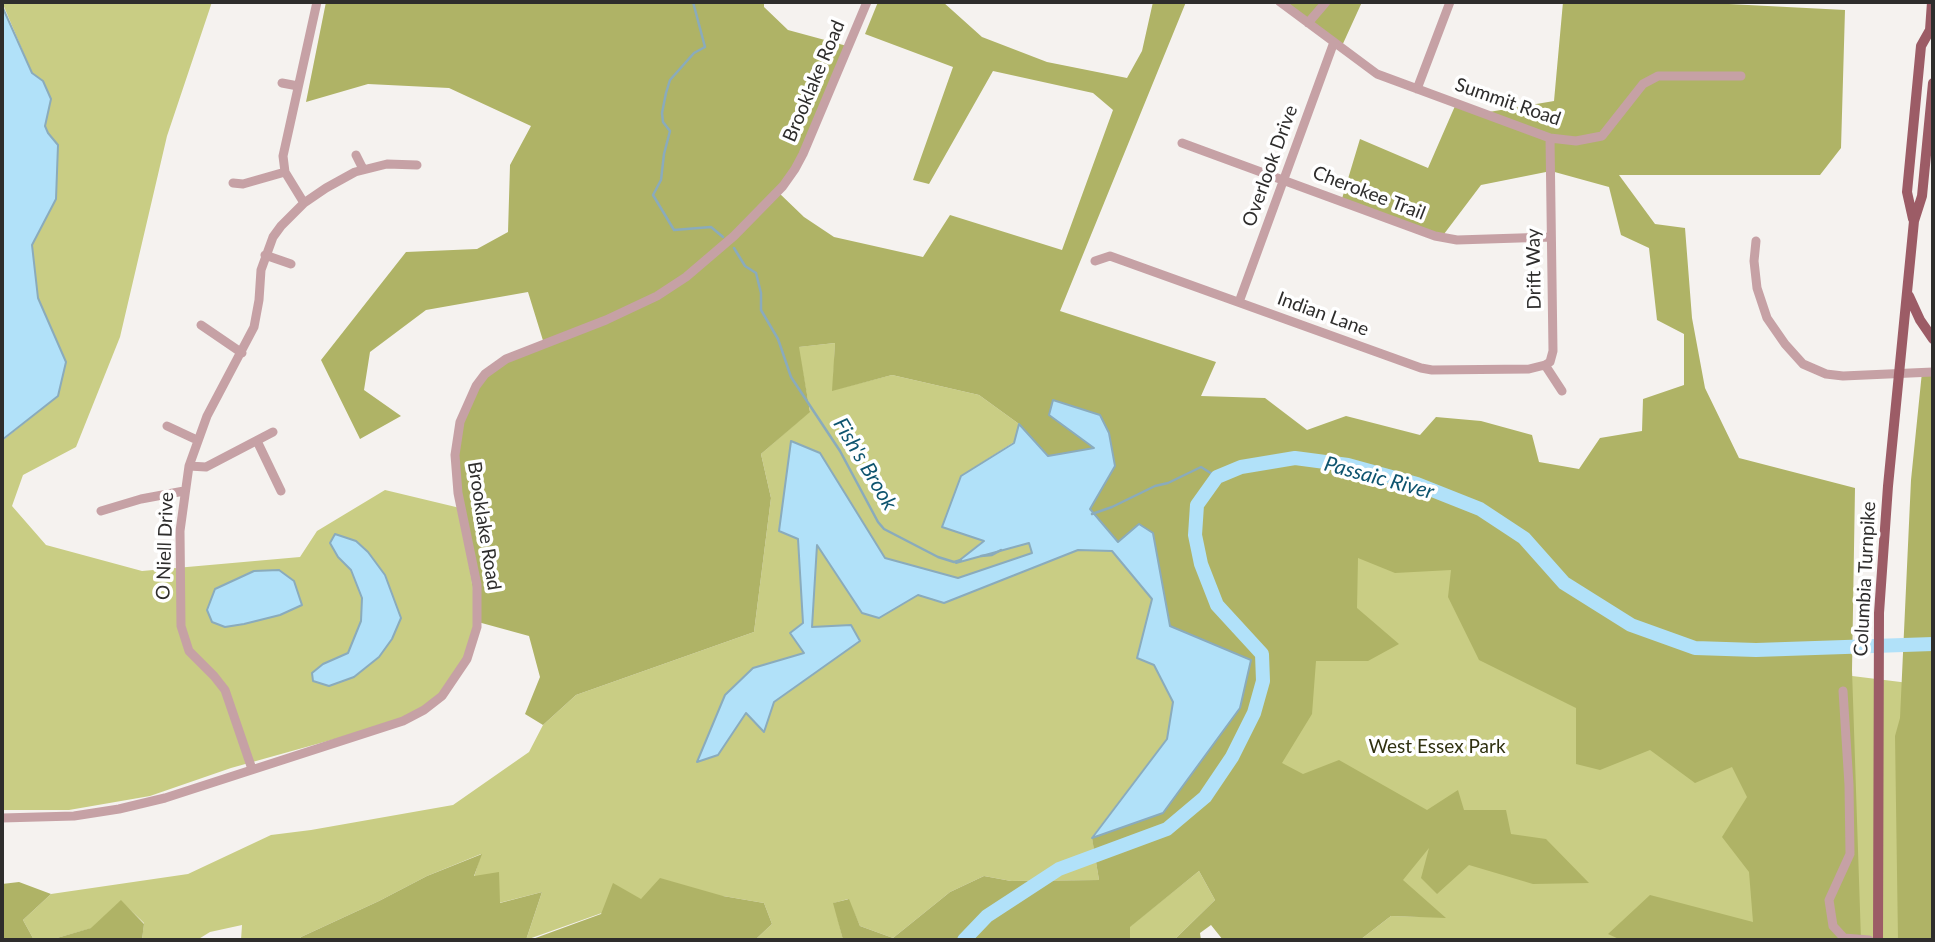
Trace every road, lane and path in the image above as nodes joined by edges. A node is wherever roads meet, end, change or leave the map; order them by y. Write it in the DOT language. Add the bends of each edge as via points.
graph roads {
  1 [pos="317,2"];
  2 [pos="867,2"];
  3 [pos="1280,2"];
  4 [pos="1326,2"];
  5 [pos="1450,2"];
  6 [pos="1932,2"];
  7 [pos="1308,23"];
  8 [pos="1931,34"];
  9 [pos="1334,43"];
  10 [pos="1741,76"];
  11 [pos="282,83"];
  12 [pos="1933,83"];
  13 [pos="298,86"];
  14 [pos="1417,89"];
  15 [pos="1550,138"];
  16 [pos="1182,143"];
  17 [pos="356,155"];
  18 [pos="417,165"];
  19 [pos="363,169"];
  20 [pos="285,172"];
  21 [pos="1283,180"];
  22 [pos="233,183"];
  23 [pos="304,203"];
  24 [pos="1914,221"];
  25 [pos="1550,237"];
  26 [pos="1756,241"];
  27 [pos="265,255"];
  28 [pos="1095,261"];
  29 [pos="291,264"];
  30 [pos="1907,292"];
  31 [pos="1238,302"];
  32 [pos="201,325"];
  33 [pos="1933,339"];
  34 [pos="242,352"];
  35 [pos="1545,365"];
  36 [pos="1933,372"];
  37 [pos="1899,374"];
  38 [pos="1562,391"];
  39 [pos="167,426"];
  40 [pos="273,432"];
  41 [pos="197,439"];
  42 [pos="257,441"];
  43 [pos="189,466"];
  44 [pos="184,491"];
  45 [pos="281,491"];
  46 [pos="101,512"];
  47 [pos="1843,691"];
  48 [pos="251,769"];
  49 [pos="2,818"];
  50 [pos="1869,940"];
  51 [pos="1878,940"];
  1 -- 13 [label="street"];
  2 -- 48 [label="street, Brooklake Road" via="799,162 783,186 734,236 686,278 657,296 506,359 476,386 460,422 455,463 477,585 478,616 474,644 449,687 403,721"];
  3 -- 7 [label="street"];
  4 -- 7 [label="street"];
  5 -- 14 [label="street"];
  6 -- 8 [label="main road, Columbia Turnpike"];
  7 -- 9 [label="street, Summit Road"];
  8 -- 24 [label="main road, Columbia Turnpike" via="1922,47 1907,192"];
  9 -- 14 [label="street, Summit Road" via="1377,74"];
  9 -- 21 [label="street, Overlook Drive"];
  10 -- 15 [label="street, Summit Road" via="1658,76 1643,84 1602,136 1576,141"];
  11 -- 13 [label="street"];
  12 -- 24 [label="main road, Columbia Turnpike" via="1922,196"];
  13 -- 20 [label="street" via="283,156"];
  14 -- 15 [label="street, Summit Road"];
  15 -- 25 [label="street, Drift Way"];
  16 -- 21 [label="street, Cherokee Trail"];
  17 -- 19 [label="street"];
  18 -- 19 [label="street, O Niell Drive"];
  19 -- 23 [label="street, O Niell Drive"];
  20 -- 22 [label="street"];
  20 -- 23 [label="street"];
  21 -- 25 [label="street, Cherokee Trail" via="1446,239"];
  21 -- 31 [label="street, Overlook Drive"];
  23 -- 27 [label="street, O Niell Drive" via="281,226"];
  24 -- 30 [label="main road, Columbia Turnpike"];
  25 -- 35 [label="street, Drift Way" via="1553,351"];
  26 -- 37 [label="street" via="1757,288 1767,318 1803,363 1843,376"];
  27 -- 29 [label="street"];
  27 -- 34 [label="street, O Niell Drive" via="257,315"];
  28 -- 31 [label="street, Indian Lane" via="1110,256"];
  30 -- 33 [label="main road"];
  30 -- 37 [label="main road, Columbia Turnpike"];
  31 -- 35 [label="street, Indian Lane" via="1421,368 1529,369"];
  32 -- 34 [label="street"];
  34 -- 41 [label="street, O Niell Drive"];
  35 -- 38 [label="street"];
  36 -- 37 [label="street"];
  37 -- 51 [label="main road, Columbia Turnpike" via="1880,613"];
  39 -- 41 [label="street"];
  40 -- 42 [label="street"];
  41 -- 43 [label="street, O Niell Drive"];
  42 -- 43 [label="street" via="206,467"];
  42 -- 45 [label="street"];
  43 -- 44 [label="street, O Niell Drive"];
  44 -- 46 [label="street"];
  44 -- 48 [label="street, O Niell Drive" via="181,626 189,651 225,690"];
  47 -- 50 [label="street" via="1850,854 1829,900 1833,926 1844,938"];
  48 -- 49 [label="street, Brooklake Road" via="119,809 74,816"];
}
